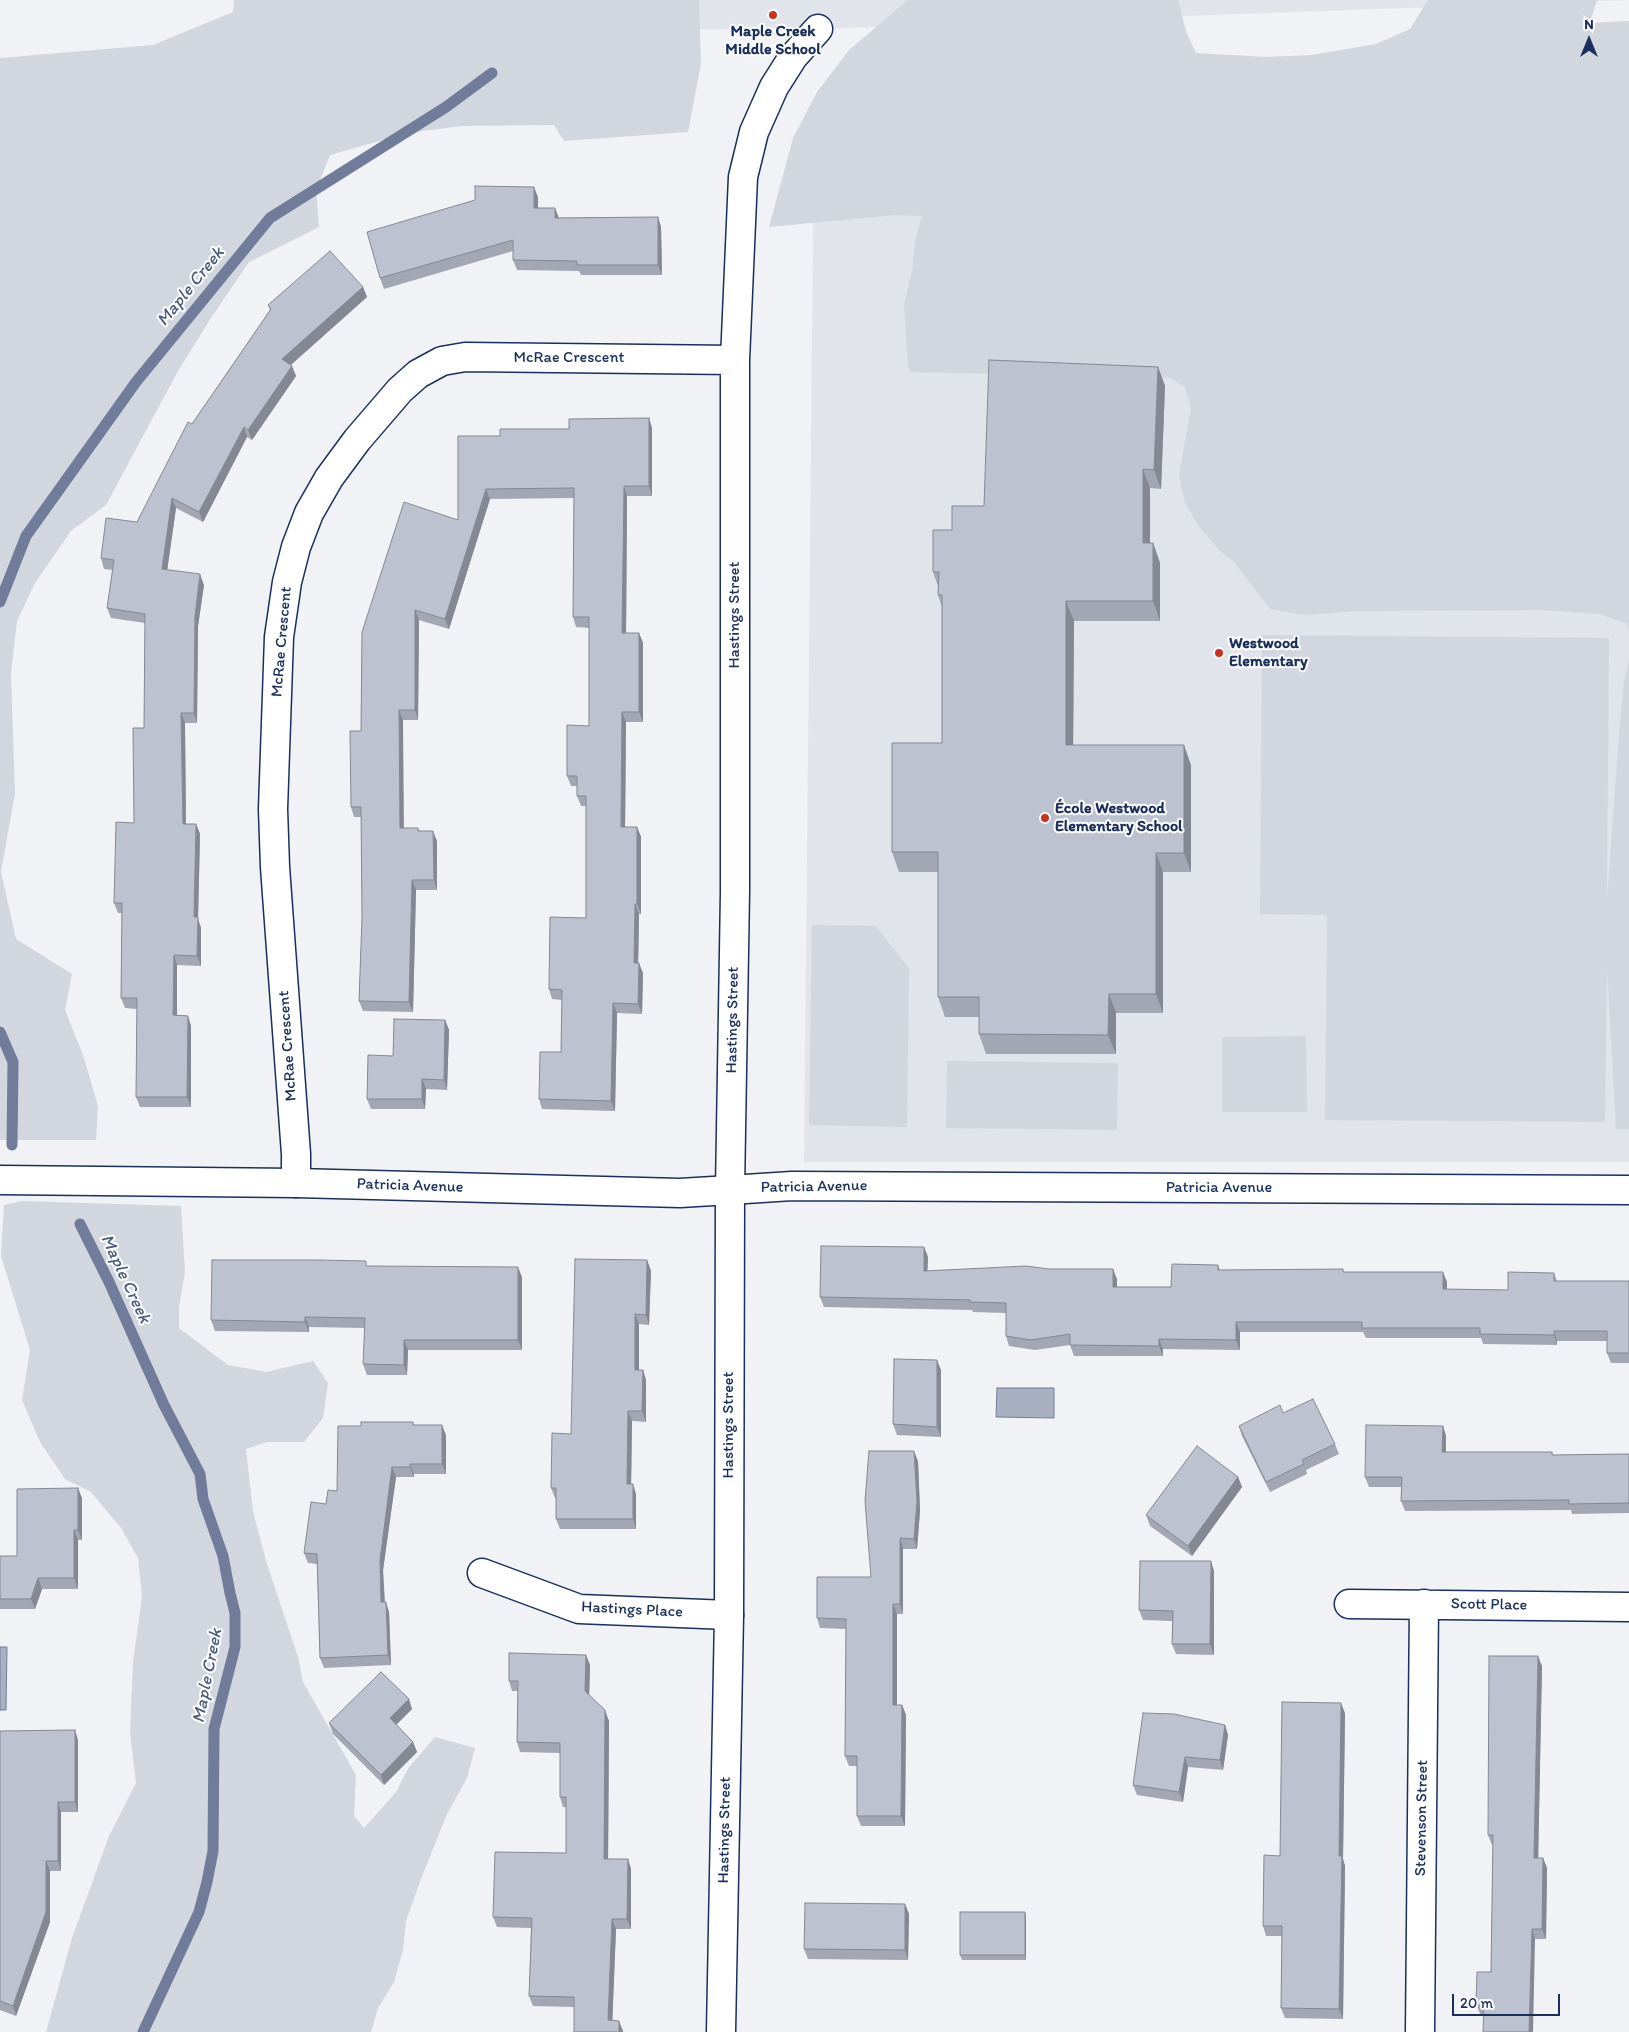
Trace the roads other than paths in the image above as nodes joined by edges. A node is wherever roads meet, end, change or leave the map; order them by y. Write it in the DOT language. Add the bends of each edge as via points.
graph roads {
  1 [pos="818,29"];
  2 [pos="735,360"];
  3 [pos="0,1180"];
  4 [pos="296,1182"];
  5 [pos="730,1190"];
  6 [pos="1629,1190"];
  7 [pos="482,1573"];
  8 [pos="1349,1604"];
  9 [pos="1424,1604"];
  10 [pos="1629,1606"];
  11 [pos="728,1615"];
  12 [pos="721,2032"];
  13 [pos="1420,2032"];
  1 -- 2 [label="street, Hastings Street" via="774,87 754,132 743,177"];
  2 -- 4 [label="street, McRae Crescent" via="465,358 442,361 418,374 400,390 357,440 329,478 309,513 287,582 279,638 273,809"];
  2 -- 5 [label="street, Hastings Street" via="735,892"];
  3 -- 4 [label="street, Patricia Avenue"];
  4 -- 5 [label="street, Patricia Avenue" via="680,1193"];
  5 -- 6 [label="street, Patricia Avenue" via="792,1186"];
  5 -- 11 [label="street, Hastings Street"];
  7 -- 11 [label="street, Hastings Place" via="579,1609"];
  8 -- 9 [label="street, Scott Place"];
  9 -- 10 [label="street, Scott Place"];
  9 -- 13 [label="street, Stevenson Street"];
  11 -- 12 [label="street, Hastings Street"];
}
